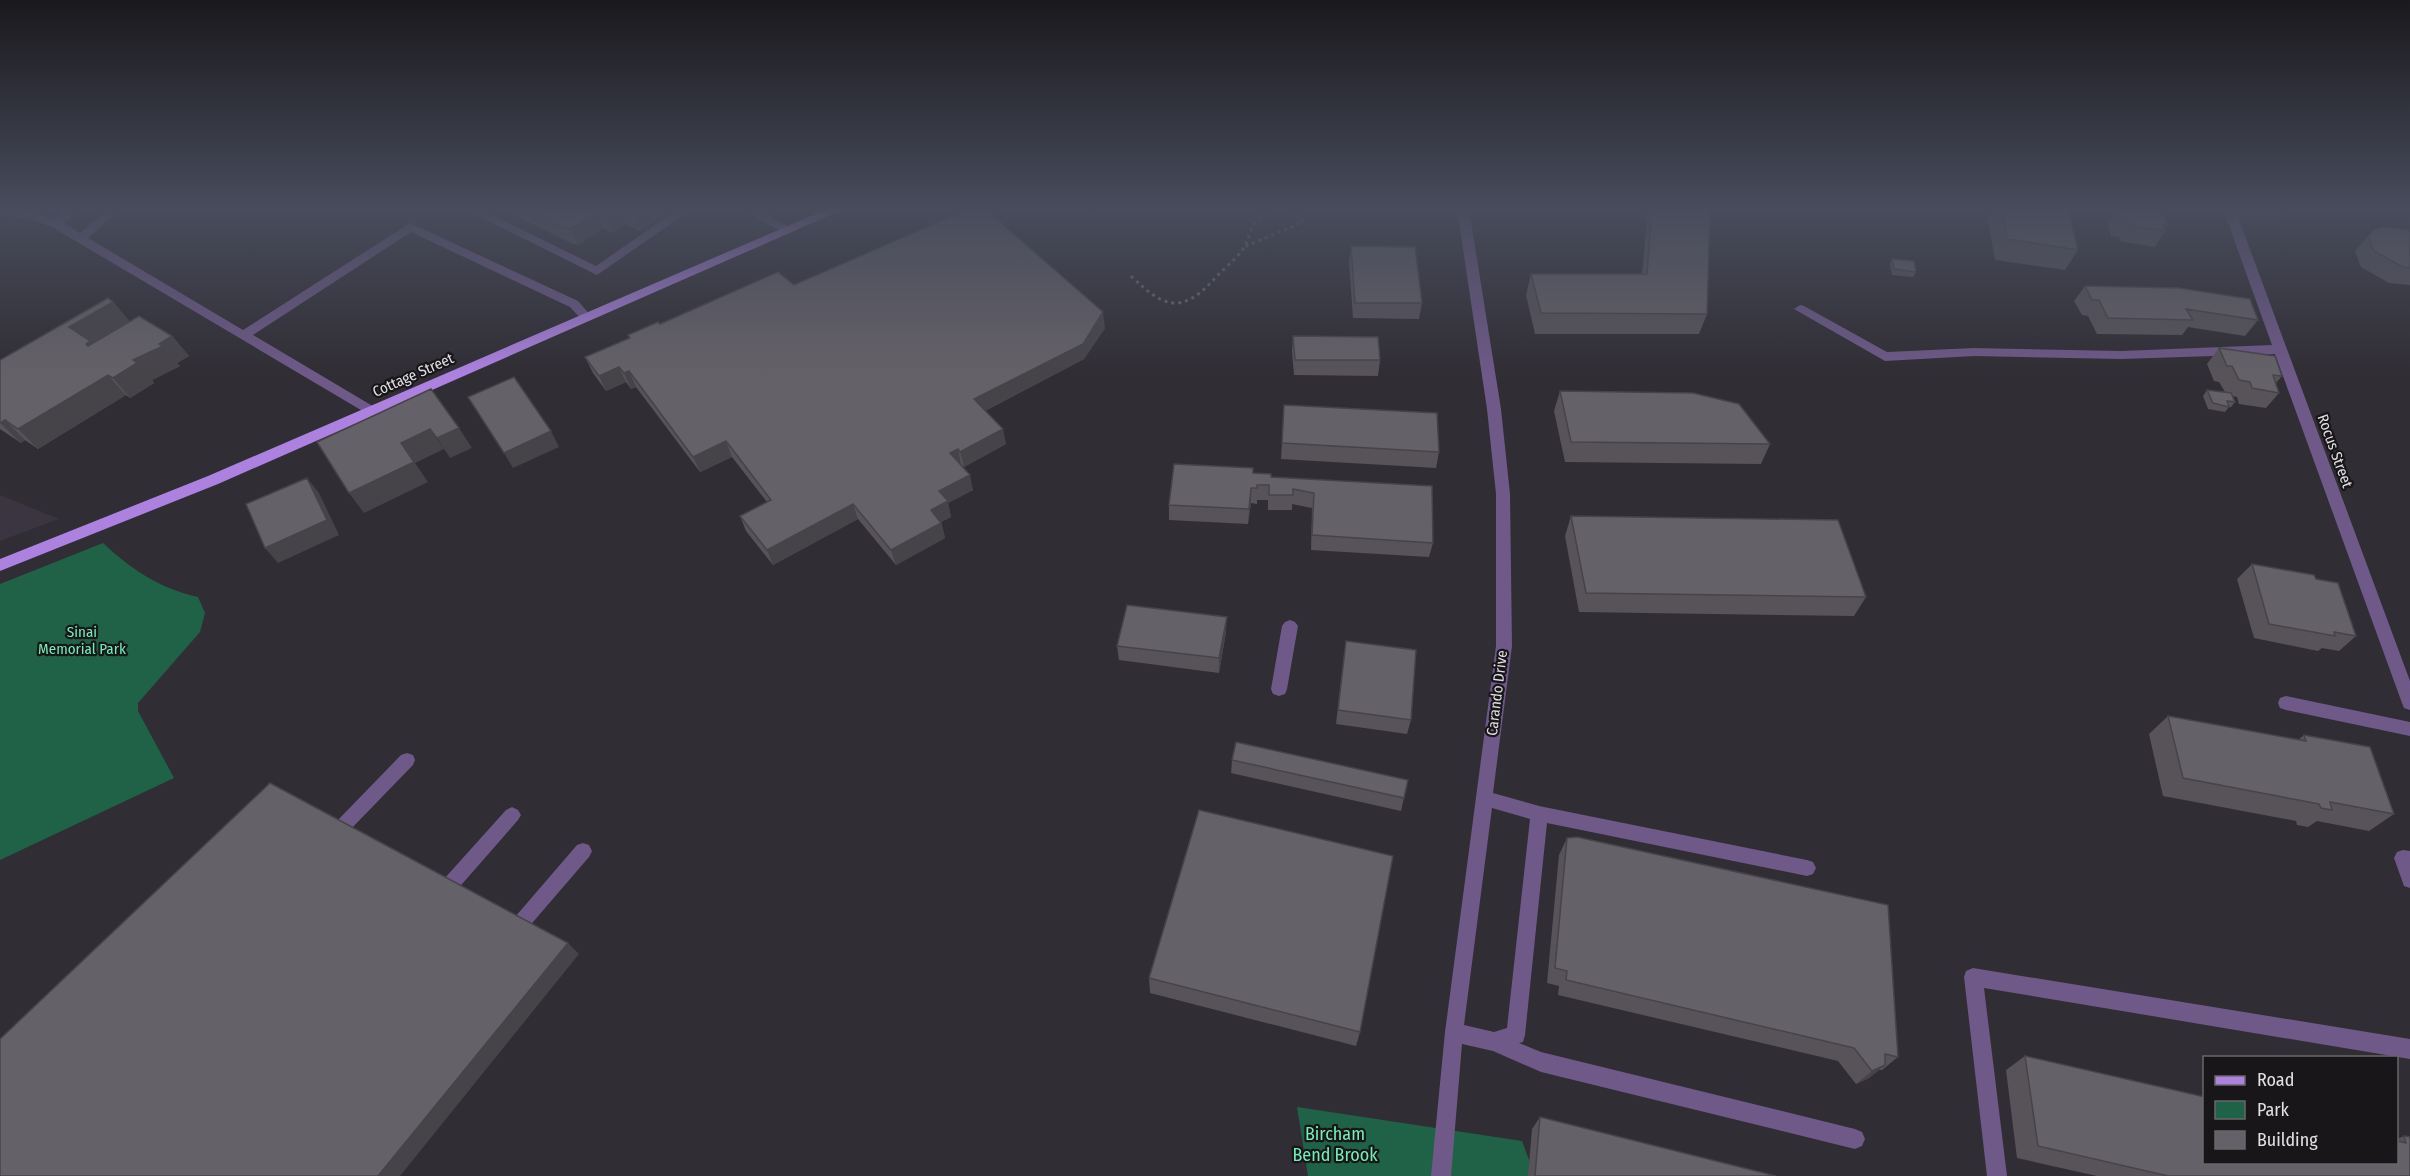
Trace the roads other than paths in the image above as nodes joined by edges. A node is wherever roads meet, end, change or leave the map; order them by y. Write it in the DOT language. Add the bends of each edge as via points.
graph roads {
  1 [pos="123,264"];
  2 [pos="353,264"];
  3 [pos="489,264"];
  4 [pos="582,264"];
  5 [pos="607,264"];
  6 [pos="709,264"];
  7 [pos="1472,264"];
  8 [pos="2249,264"];
  9 [pos="1800,309"];
  10 [pos="586,317"];
  11 [pos="244,335"];
  12 [pos="2280,349"];
  13 [pos="371,411"];
  14 [pos="0,565"];
  15 [pos="1290,626"];
  16 [pos="2407,685"];
  17 [pos="1279,689"];
  18 [pos="2286,703"];
  19 [pos="2410,704"];
  20 [pos="2410,729"];
  21 [pos="407,760"];
  22 [pos="1484,798"];
  23 [pos="512,814"];
  24 [pos="1539,814"];
  25 [pos="342,827"];
  26 [pos="583,851"];
  27 [pos="2410,859"];
  28 [pos="1807,868"];
  29 [pos="2410,880"];
  30 [pos="450,885"];
  31 [pos="521,923"];
  32 [pos="1454,1032"];
  33 [pos="1494,1042"];
  34 [pos="2410,1049"];
  35 [pos="1856,1139"];
  36 [pos="1441,1176"];
  37 [pos="1997,1176"];
  1 -- 11 [label="street"];
  2 -- 11 [label="street"];
  3 -- 10 [label="street" via="574,304"];
  4 -- 5 [label="street" via="597,271"];
  6 -- 10 [label="main road, Cottage Street"];
  7 -- 22 [label="street, Carando Drive" via="1503,495 1503,646"];
  8 -- 12 [label="street, Rocus Street"];
  9 -- 12 [label="street" via="1885,357 1974,352 2121,355"];
  10 -- 13 [label="main road, Cottage Street"];
  11 -- 13 [label="street"];
  12 -- 16 [label="street, Rocus Street"];
  13 -- 14 [label="main road, Cottage Street" via="213,480"];
  15 -- 17 [label="street"];
  16 -- 19 [label="street, Rocus Street"];
  18 -- 20 [label="street"];
  21 -- 25 [label="street"];
  22 -- 24 [label="street"];
  22 -- 32 [label="street, Carando Drive"];
  23 -- 30 [label="street"];
  24 -- 28 [label="street"];
  24 -- 33 [label="street" via="1516,1035"];
  26 -- 31 [label="street"];
  27 -- 29 [label="street" via="2403,858"];
  32 -- 33 [label="street"];
  32 -- 36 [label="street, Carando Drive"];
  33 -- 35 [label="street" via="1541,1062"];
  34 -- 37 [label="street" via="1973,977"];
}
